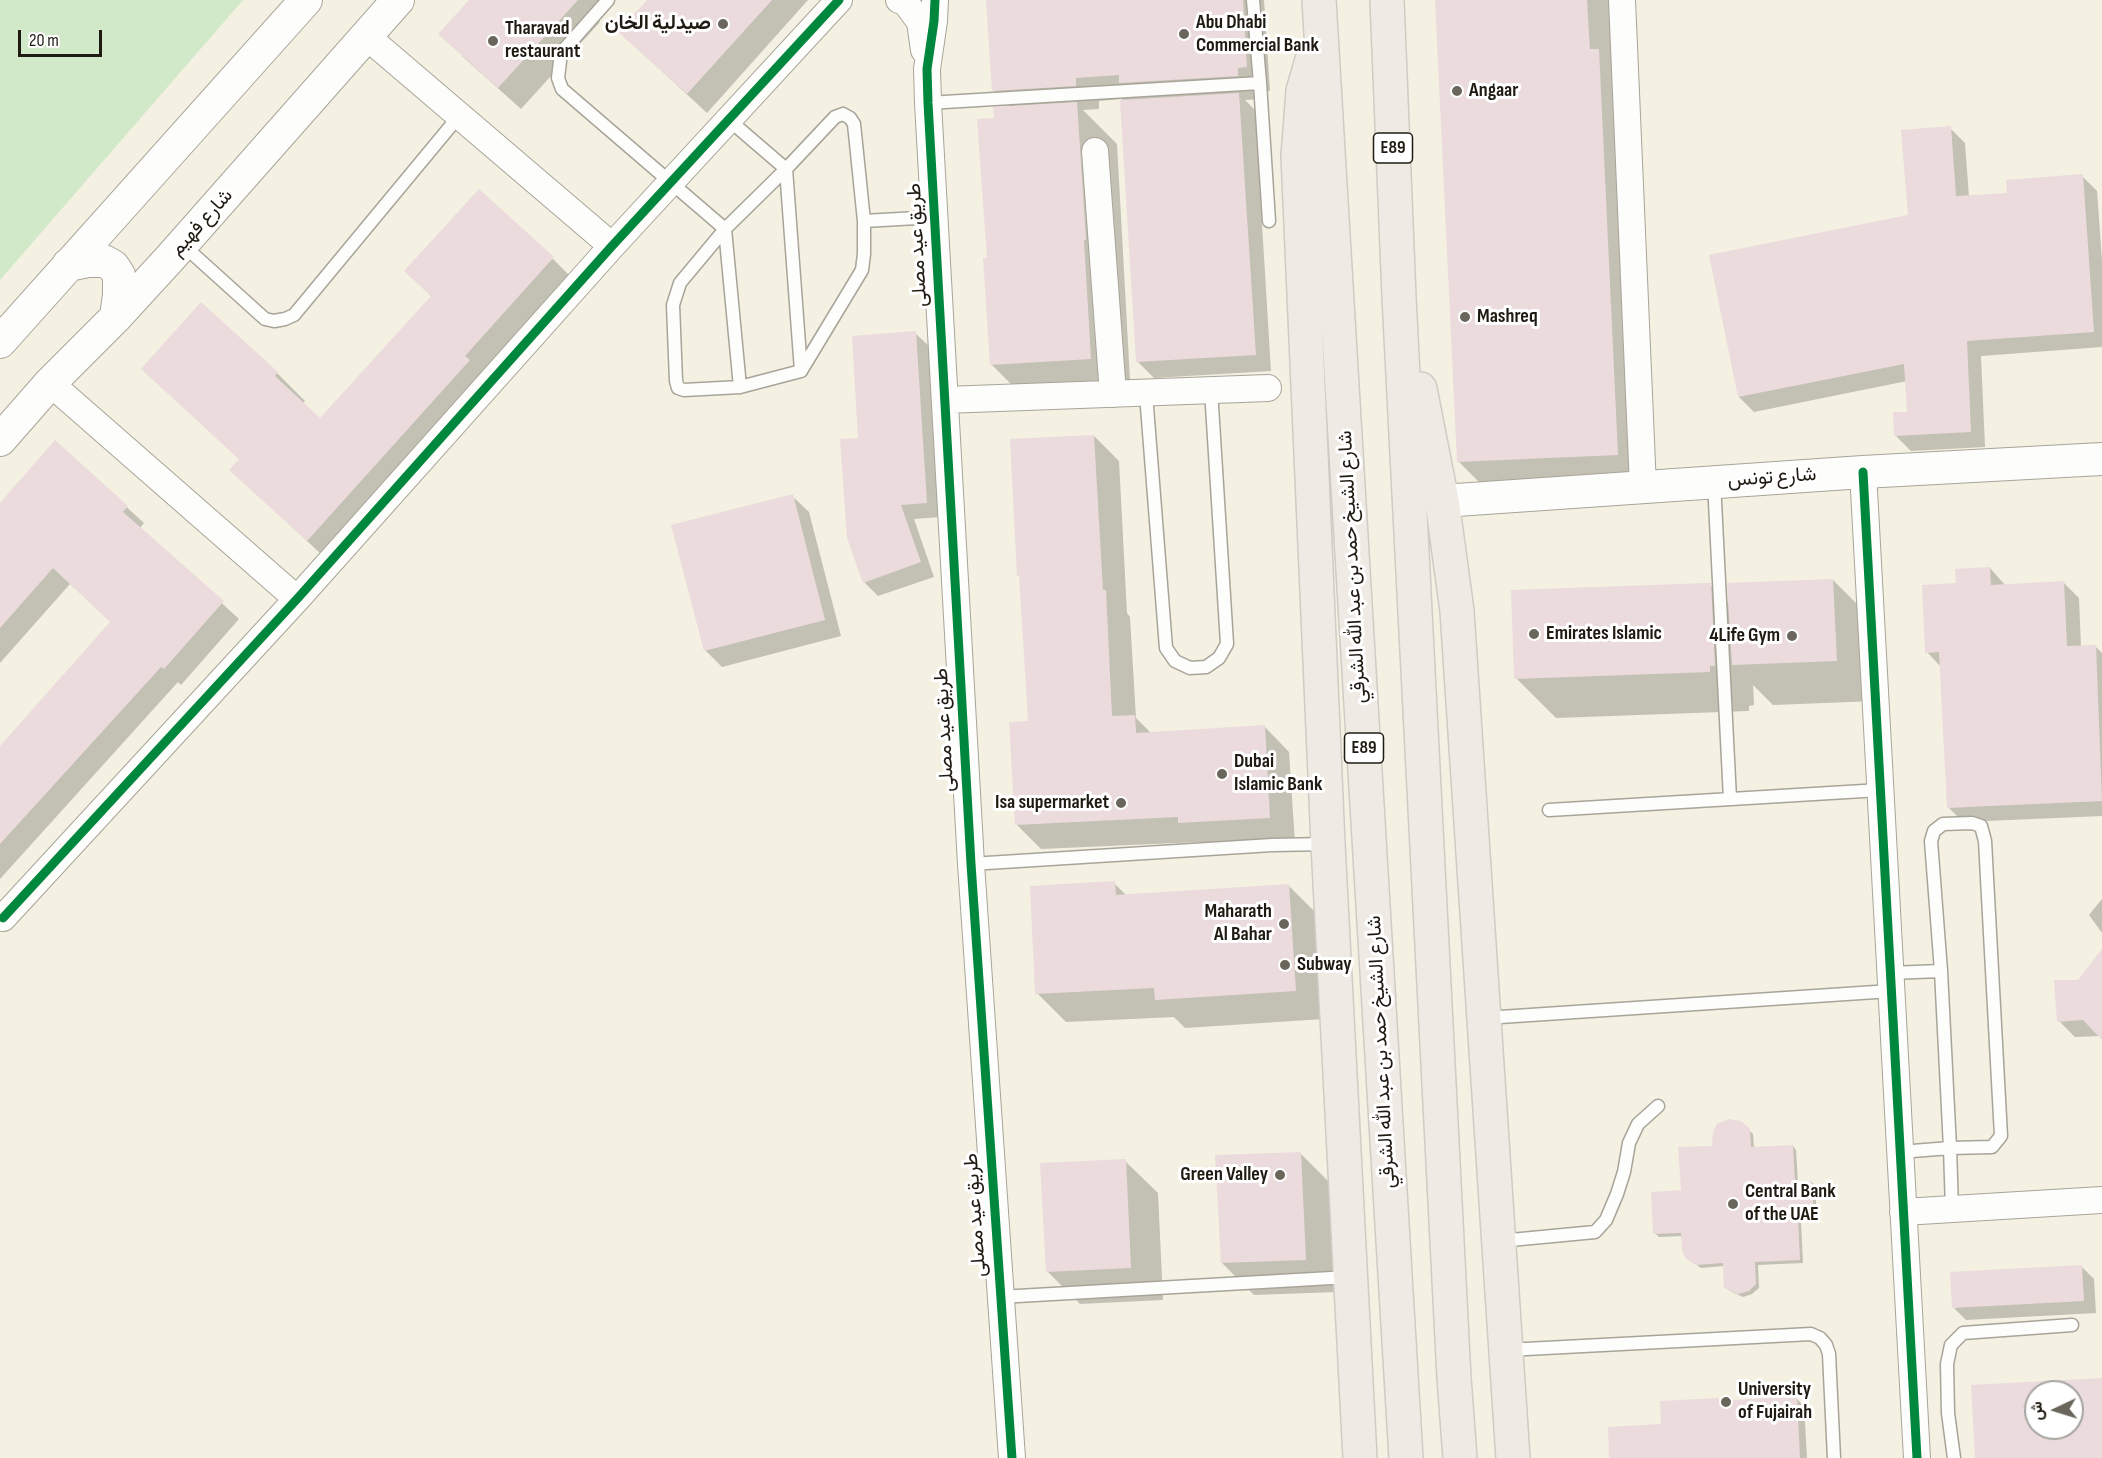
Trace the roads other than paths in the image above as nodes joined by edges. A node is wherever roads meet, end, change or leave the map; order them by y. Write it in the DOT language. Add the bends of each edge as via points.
graph roads {
  1 [pos="306,0"];
  2 [pos="398,0"];
  3 [pos="608,0"];
  4 [pos="839,0"];
  5 [pos="899,0"];
  6 [pos="935,0"];
  7 [pos="1252,0"];
  8 [pos="1319,0"];
  9 [pos="1387,0"];
  10 [pos="1622,0"];
  11 [pos="366,36"];
  12 [pos="1321,39"];
  13 [pos="927,69"];
  14 [pos="1260,83"];
  15 [pos="928,103"];
  16 [pos="459,116"];
  17 [pos="729,120"];
  18 [pos="1095,151"];
  19 [pos="786,169"];
  20 [pos="671,182"];
  21 [pos="935,217"];
  22 [pos="864,221"];
  23 [pos="1269,221"];
  24 [pos="725,229"];
  25 [pos="182,244"];
  26 [pos="612,246"];
  27 [pos="68,265"];
  28 [pos="47,289"];
  29 [pos="1399,297"];
  30 [pos="116,317"];
  31 [pos="0,326"];
  32 [pos="0,342"];
  33 [pos="801,371"];
  34 [pos="50,383"];
  35 [pos="740,387"];
  36 [pos="1268,388"];
  37 [pos="1211,390"];
  38 [pos="1113,394"];
  39 [pos="1146,394"];
  40 [pos="945,400"];
  41 [pos="0,440"];
  42 [pos="2102,459"];
  43 [pos="1863,472"];
  44 [pos="1714,482"];
  45 [pos="1643,487"];
  46 [pos="1442,501"];
  47 [pos="297,599"];
  48 [pos="1880,790"];
  49 [pos="1730,799"];
  50 [pos="1549,810"];
  51 [pos="1328,844"];
  52 [pos="971,864"];
  53 [pos="1,919"];
  54 [pos="1941,971"];
  55 [pos="1891,982"];
  56 [pos="1484,1018"];
  57 [pos="1658,1106"];
  58 [pos="1950,1148"];
  59 [pos="1900,1152"];
  60 [pos="2102,1200"];
  61 [pos="1952,1209"];
  62 [pos="1904,1212"];
  63 [pos="1499,1241"];
  64 [pos="1350,1277"];
  65 [pos="1000,1297"];
  66 [pos="2072,1325"];
  67 [pos="1506,1350"];
  68 [pos="1012,1458"];
  69 [pos="1360,1458"];
  70 [pos="1406,1458"];
  71 [pos="1460,1458"];
  72 [pos="1513,1458"];
  73 [pos="1834,1458"];
  74 [pos="1917,1458"];
  75 [pos="1954,1458"];
  1 -- 27 [label="street"];
  2 -- 11 [label="street, شارع فهيم"];
  3 -- 20 [label="lane" via="561,53 558,78 562,89"];
  4 -- 17 [label="street"];
  5 -- 13 [label="street" via="920,22"];
  6 -- 13 [label="street, طريق عيد مصلى"];
  7 -- 14 [label="lane"];
  8 -- 12 [label="highway, شارع الشيخ حمد بن عبد الله الشرقي / E89"];
  9 -- 29 [label="highway, E89"];
  10 -- 45 [label="street"];
  11 -- 16 [label="street"];
  11 -- 25 [label="street, شارع فهيم"];
  12 -- 51 [label="highway" via="1304,91 1298,156"];
  12 -- 70 [label="highway, شارع الشيخ حمد بن عبد الله الشرقي / E89"];
  13 -- 15 [label="street, طريق عيد مصلى"];
  14 -- 15 [label="lane"];
  14 -- 23 [label="lane"];
  15 -- 21 [label="street, طريق عيد مصلى"];
  16 -- 25 [label="lane" via="294,315 274,321 265,319"];
  16 -- 26 [label="street"];
  17 -- 19 [label="lane"];
  17 -- 20 [label="street"];
  18 -- 38 [label="street"];
  19 -- 22 [label="lane" via="835,117 843,114 850,118 854,124"];
  19 -- 24 [label="lane"];
  19 -- 33 [label="lane"];
  20 -- 24 [label="lane"];
  20 -- 26 [label="street"];
  21 -- 22 [label="lane"];
  21 -- 40 [label="street, طريق عيد مصلى"];
  22 -- 33 [label="lane" via="862,270"];
  24 -- 35 [label="lane"];
  24 -- 35 [label="lane" via="687,273 675,295 676,381 678,388 684,390"];
  25 -- 30 [label="street, شارع فهيم"];
  26 -- 47 [label="street"];
  27 -- 28 [label="street"];
  27 -- 30 [label="street" via="104,261 113,266 119,275"];
  28 -- 31 [label="street"];
  28 -- 32 [label="street"];
  29 -- 46 [label="highway"];
  29 -- 71 [label="highway, E89"];
  30 -- 34 [label="street, شارع فهيم"];
  33 -- 35 [label="lane"];
  34 -- 41 [label="street, شارع فهيم"];
  34 -- 47 [label="street"];
  36 -- 37 [label="street"];
  37 -- 39 [label="street"];
  37 -- 39 [label="lane" via="1227,644 1219,658 1206,667 1190,668 1175,661 1166,648"];
  38 -- 39 [label="street"];
  38 -- 40 [label="street"];
  40 -- 52 [label="street, طريق عيد مصلى"];
  42 -- 43 [label="street, شارع تونس"];
  43 -- 44 [label="street, شارع تونس"];
  43 -- 48 [label="street"];
  44 -- 45 [label="street, شارع تونس"];
  44 -- 49 [label="lane"];
  45 -- 46 [label="street, شارع تونس"];
  46 -- 56 [label="highway" via="1456,611"];
  47 -- 53 [label="street"];
  48 -- 49 [label="lane"];
  48 -- 55 [label="street"];
  49 -- 50 [label="lane"];
  51 -- 52 [label="lane"];
  51 -- 64 [label="highway"];
  52 -- 65 [label="street, طريق عيد مصلى"];
  54 -- 55 [label="lane"];
  54 -- 58 [label="lane"];
  54 -- 58 [label="lane" via="1931,841 1934,831 1943,824 1972,823 1981,826 1985,841 2001,1136 1992,1147"];
  55 -- 56 [label="lane"];
  55 -- 59 [label="street"];
  56 -- 63 [label="highway"];
  57 -- 63 [label="lane" via="1638,1124 1629,1143 1617,1194 1606,1220 1595,1232"];
  58 -- 59 [label="lane"];
  58 -- 61 [label="lane"];
  59 -- 62 [label="street"];
  60 -- 61 [label="street"];
  61 -- 62 [label="street"];
  62 -- 74 [label="street"];
  63 -- 67 [label="highway"];
  64 -- 65 [label="lane"];
  64 -- 69 [label="highway"];
  65 -- 68 [label="street, طريق عيد مصلى"];
  66 -- 75 [label="lane" via="1963,1333 1951,1345 1947,1364 1948,1413"];
  67 -- 72 [label="highway"];
  67 -- 73 [label="lane" via="1811,1334 1820,1338 1829,1354"];
}
